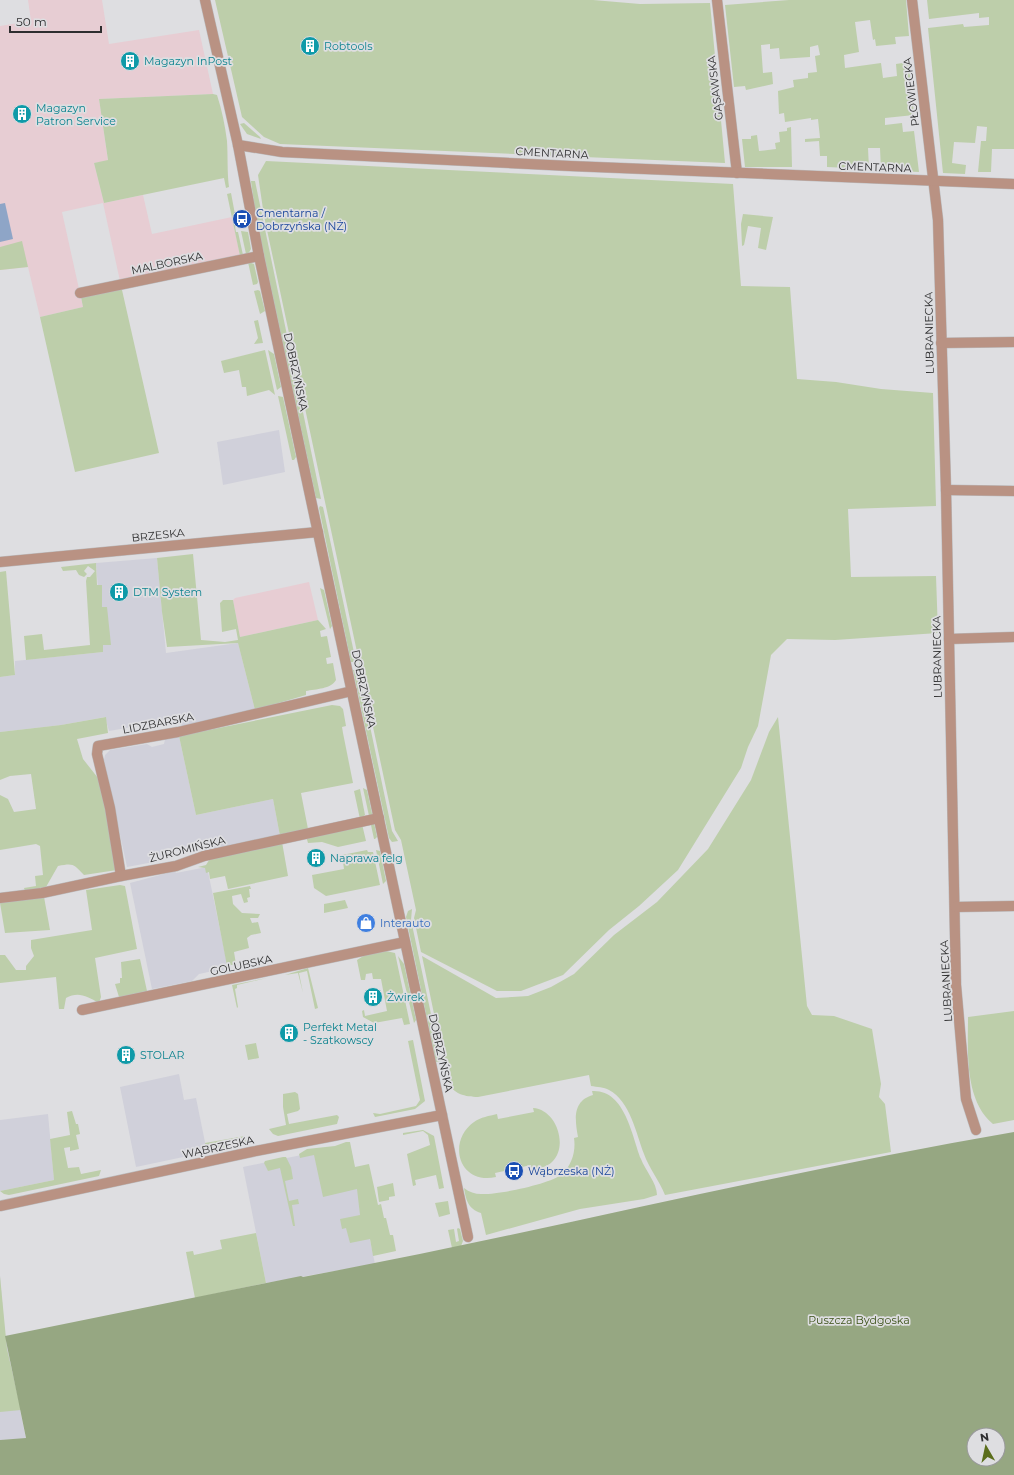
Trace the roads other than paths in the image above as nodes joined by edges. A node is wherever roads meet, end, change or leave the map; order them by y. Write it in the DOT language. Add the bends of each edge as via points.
graph roads {
  1 [pos="205,0"];
  2 [pos="717,0"];
  3 [pos="912,0"];
  4 [pos="238,145"];
  5 [pos="737,173"];
  6 [pos="934,182"];
  7 [pos="1014,184"];
  8 [pos="258,256"];
  9 [pos="80,294"];
  10 [pos="941,342"];
  11 [pos="1014,342"];
  12 [pos="946,490"];
  13 [pos="1014,491"];
  14 [pos="318,532"];
  15 [pos="0,562"];
  16 [pos="1014,637"];
  17 [pos="949,639"];
  18 [pos="352,691"];
  19 [pos="379,818"];
  20 [pos="121,876"];
  21 [pos="0,898"];
  22 [pos="1014,906"];
  23 [pos="955,907"];
  24 [pos="405,942"];
  25 [pos="82,1010"];
  26 [pos="442,1115"];
  27 [pos="976,1130"];
  28 [pos="0,1206"];
  29 [pos="468,1237"];
  1 -- 4 [label="street"];
  2 -- 5 [label="street, GĄSAWSKA"];
  3 -- 6 [label="street, PŁOWIECKA"];
  4 -- 5 [label="street, CMENTARNA" via="282,152"];
  4 -- 8 [label="street, DOBRZYŃSKA"];
  5 -- 6 [label="street, CMENTARNA"];
  6 -- 7 [label="street, CMENTARNA"];
  6 -- 10 [label="street, LUBRANIECKA" via="938,220"];
  8 -- 9 [label="street, MALBORSKA"];
  8 -- 14 [label="street, DOBRZYŃSKA"];
  10 -- 11 [label="street"];
  10 -- 12 [label="street, LUBRANIECKA"];
  12 -- 13 [label="street"];
  12 -- 17 [label="street, LUBRANIECKA"];
  14 -- 15 [label="street, BRZESKA"];
  14 -- 18 [label="street, DOBRZYŃSKA"];
  16 -- 17 [label="street"];
  17 -- 23 [label="street, LUBRANIECKA"];
  18 -- 19 [label="street, DOBRZYŃSKA"];
  18 -- 20 [label="street, LIDZBARSKA" via="186,730 98,746 97,754 110,808"];
  19 -- 20 [label="street, ŻUROMIŃSKA" via="204,856 176,866"];
  19 -- 24 [label="street, DOBRZYŃSKA"];
  20 -- 21 [label="street, ŻUROMIŃSKA" via="42,893"];
  22 -- 23 [label="street"];
  23 -- 27 [label="street, LUBRANIECKA" via="956,985 966,1099"];
  24 -- 25 [label="street, GOLUBSKA"];
  24 -- 26 [label="street, DOBRZYŃSKA"];
  26 -- 28 [label="street, WĄBRZESKA" via="251,1152"];
  26 -- 29 [label="street, DOBRZYŃSKA"];
}
